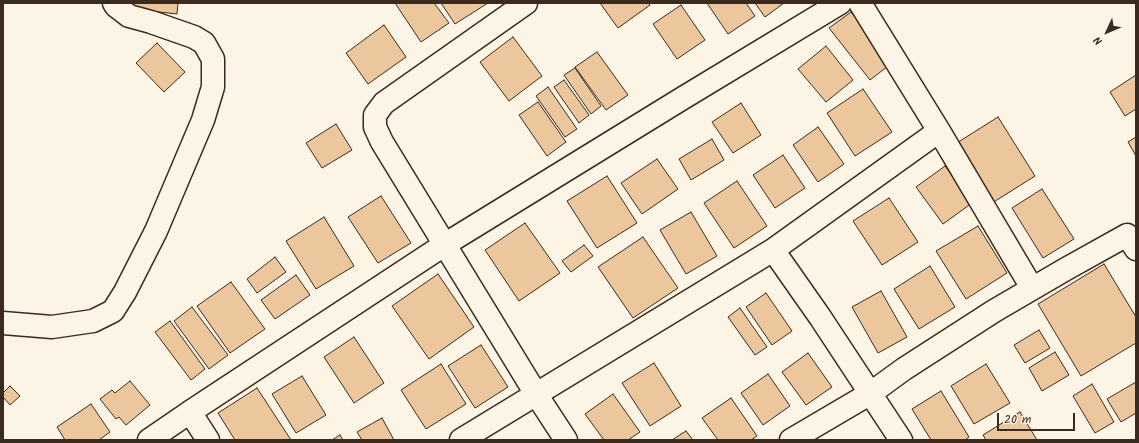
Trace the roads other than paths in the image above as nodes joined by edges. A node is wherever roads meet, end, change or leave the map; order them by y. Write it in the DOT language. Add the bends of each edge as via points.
graph roads {
  1 [pos="114,3"];
  2 [pos="526,3"];
  3 [pos="840,3"];
  4 [pos="860,3"];
  5 [pos="939,131"];
  6 [pos="1133,238"];
  7 [pos="444,245"];
  8 [pos="773,250"];
  9 [pos="1032,288"];
  10 [pos="3,323"];
  11 [pos="871,393"];
  12 [pos="536,394"];
  13 [pos="190,412"];
  14 [pos="149,440"];
  15 [pos="208,440"];
  16 [pos="461,440"];
  17 [pos="566,440"];
  18 [pos="791,440"];
  19 [pos="901,440"];
  1 -- 10 [label="street" via="129,16 194,37 204,43 213,59 213,87 203,120 156,231 113,311 93,321 52,327"];
  2 -- 7 [label="street" via="384,103 375,115 375,127 382,142"];
  3 -- 7 [label="street"];
  4 -- 5 [label="street"];
  5 -- 8 [label="street"];
  5 -- 9 [label="street"];
  6 -- 9 [label="street"];
  7 -- 12 [label="street"];
  7 -- 13 [label="street"];
  8 -- 11 [label="street"];
  8 -- 12 [label="street"];
  9 -- 11 [label="street"];
  11 -- 18 [label="street"];
  11 -- 19 [label="street"];
  12 -- 16 [label="street"];
  12 -- 17 [label="street"];
  13 -- 14 [label="street"];
  13 -- 15 [label="street"];
}
